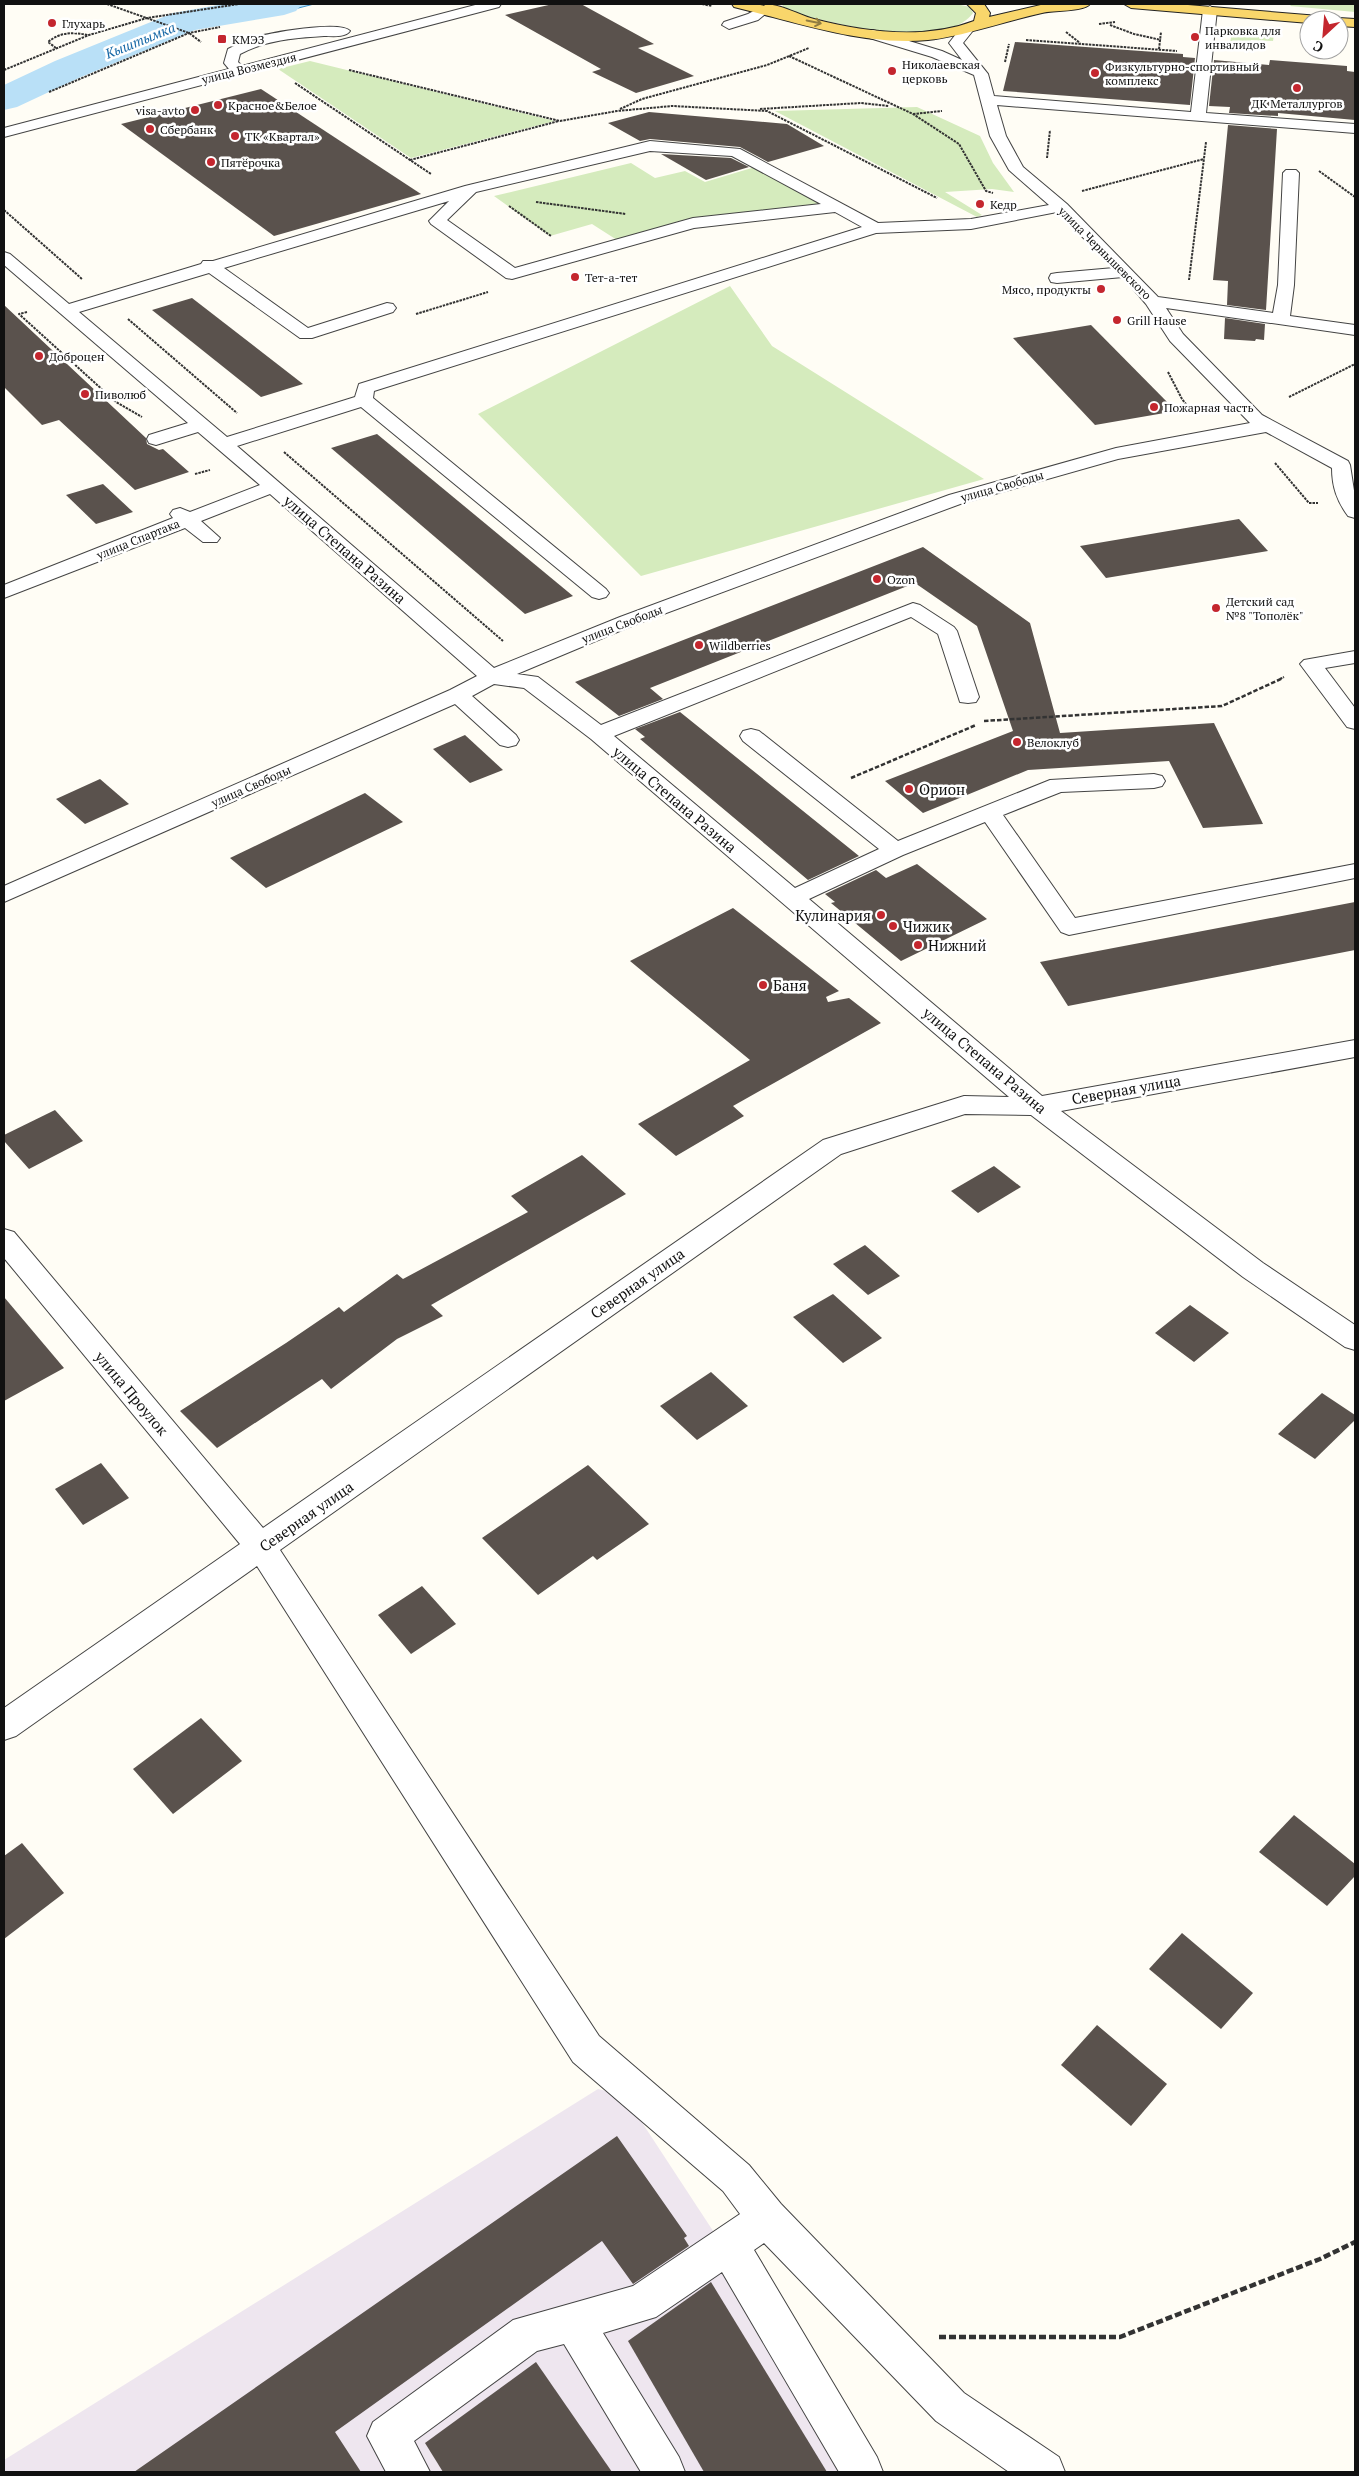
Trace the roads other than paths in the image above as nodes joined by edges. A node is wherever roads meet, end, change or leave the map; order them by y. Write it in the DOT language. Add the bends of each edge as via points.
graph roads {
  1 [pos="494,4"];
  2 [pos="739,4"];
  3 [pos="974,4"];
  4 [pos="1083,4"];
  5 [pos="1131,4"];
  6 [pos="767,7"];
  7 [pos="1210,10"];
  8 [pos="1299,18"];
  9 [pos="729,25"];
  10 [pos="974,26"];
  11 [pos="389,32"];
  12 [pos="868,33"];
  13 [pos="238,70"];
  14 [pos="981,74"];
  15 [pos="989,100"];
  16 [pos="1203,117"];
  17 [pos="1355,129"];
  18 [pos="4,133"];
  19 [pos="1291,173"];
  20 [pos="482,191"];
  21 [pos="838,207"];
  22 [pos="1061,207"];
  23 [pos="874,228"];
  24 [pos="5,259"];
  25 [pos="209,266"];
  26 [pos="1127,272"];
  27 [pos="1058,278"];
  28 [pos="1153,301"];
  29 [pos="387,308"];
  30 [pos="66,310"];
  31 [pos="1281,320"];
  32 [pos="1355,330"];
  33 [pos="364,400"];
  34 [pos="201,425"];
  35 [pos="1266,426"];
  36 [pos="156,439"];
  37 [pos="223,444"];
  38 [pos="1348,467"];
  39 [pos="272,486"];
  40 [pos="1355,512"];
  41 [pos="184,517"];
  42 [pos="210,538"];
  43 [pos="4,592"];
  44 [pos="599,593"];
  45 [pos="1355,657"];
  46 [pos="491,677"];
  47 [pos="458,695"];
  48 [pos="968,696"];
  49 [pos="1355,722"];
  50 [pos="599,734"];
  51 [pos="751,736"];
  52 [pos="508,740"];
  53 [pos="1154,781"];
  54 [pos="990,812"];
  55 [pos="895,850"];
  56 [pos="1355,871"];
  57 [pos="4,895"];
  58 [pos="792,898"];
  59 [pos="1355,1048"];
  60 [pos="1037,1106"];
  61 [pos="4,1239"];
  62 [pos="1355,1339"];
  63 [pos="260,1547"];
  64 [pos="4,1726"];
  65 [pos="766,2218"];
  66 [pos="728,2244"];
  67 [pos="573,2322"];
  68 [pos="409,2472"];
  69 [pos="664,2472"];
  70 [pos="862,2472"];
  71 [pos="1044,2472"];
  1 -- 11 [label="street, улица Возмездия"];
  2 -- 6 [label="main road"];
  3 -- 10 [label="main road" via="983,13"];
  4 -- 10 [label="main road" via="1038,9"];
  5 -- 7 [label="main road"];
  6 -- 9 [label="street"];
  6 -- 12 [label="main road, one-way" via="795,18"];
  7 -- 8 [label="main road"];
  7 -- 16 [label="street"];
  10 -- 12 [label="main road" via="920,36"];
  10 -- 14 [label="street, улица Чернышевского" via="956,44"];
  11 -- 13 [label="street, улица Возмездия"];
  11 -- 13 [label="street" via="356,29 265,40 233,52 231,63"];
  12 -- 14 [label="street" via="937,54"];
  13 -- 18 [label="street, улица Возмездия"];
  14 -- 15 [label="street, улица Чернышевского"];
  15 -- 16 [label="street"];
  15 -- 22 [label="street, улица Чернышевского" via="998,136 1017,170"];
  16 -- 17 [label="street"];
  19 -- 31 [label="street" via="1286,285"];
  20 -- 21 [label="street" via="650,146 735,152"];
  20 -- 21 [label="street" via="437,221 512,274 693,224"];
  20 -- 25 [label="street"];
  21 -- 23 [label="street"];
  22 -- 23 [label="street" via="970,224"];
  22 -- 26 [label="street, улица Чернышевского"];
  23 -- 33 [label="street" via="365,388"];
  24 -- 30 [label="street, улица Степана Разина"];
  25 -- 29 [label="street" via="306,334"];
  25 -- 30 [label="street"];
  26 -- 27 [label="street"];
  26 -- 28 [label="street, улица Чернышевского"];
  28 -- 31 [label="street"];
  28 -- 35 [label="street, улица Чернышевского" via="1176,337 1220,385"];
  30 -- 34 [label="street, улица Степана Разина"];
  31 -- 32 [label="street"];
  33 -- 37 [label="street"];
  33 -- 44 [label="street"];
  34 -- 36 [label="street"];
  34 -- 37 [label="street, улица Степана Разина"];
  35 -- 38 [label="street, улица Чернышевского"];
  35 -- 46 [label="street, улица Свободы" via="1116,454 956,499 627,621"];
  37 -- 39 [label="street, улица Степана Разина"];
  38 -- 40 [label="street, улица Чернышевского" via="1341,486"];
  39 -- 41 [label="street, улица Спартака"];
  39 -- 46 [label="street, улица Степана Разина"];
  41 -- 42 [label="street"];
  41 -- 43 [label="street, улица Спартака"];
  45 -- 49 [label="street" via="1312,664"];
  46 -- 47 [label="street, улица Свободы"];
  46 -- 50 [label="street, улица Степана Разина" via="530,682"];
  47 -- 52 [label="street"];
  47 -- 57 [label="street, улица Свободы"];
  48 -- 50 [label="street" via="947,631 914,609"];
  50 -- 58 [label="street, улица Степана Разина"];
  51 -- 55 [label="street"];
  53 -- 54 [label="street" via="1058,785"];
  54 -- 55 [label="street"];
  54 -- 56 [label="street" via="1069,927"];
  55 -- 58 [label="street"];
  58 -- 60 [label="street, улица Степана Разина"];
  59 -- 60 [label="street, Северная улица"];
  60 -- 62 [label="street, улица Степана Разина" via="1262,1263"];
  60 -- 63 [label="street, Северная улица" via="964,1105 832,1146"];
  61 -- 63 [label="street, улица Проулок"];
  63 -- 64 [label="street, Северная улица"];
  63 -- 65 [label="street, улица Проулок" via="586,2049 736,2178"];
  65 -- 66 [label="street"];
  65 -- 71 [label="street, улица Проулок" via="950,2407"];
  66 -- 67 [label="street" via="642,2303"];
  66 -- 70 [label="street"];
  67 -- 68 [label="street" via="527,2334 387,2436"];
  67 -- 69 [label="street"];
}
